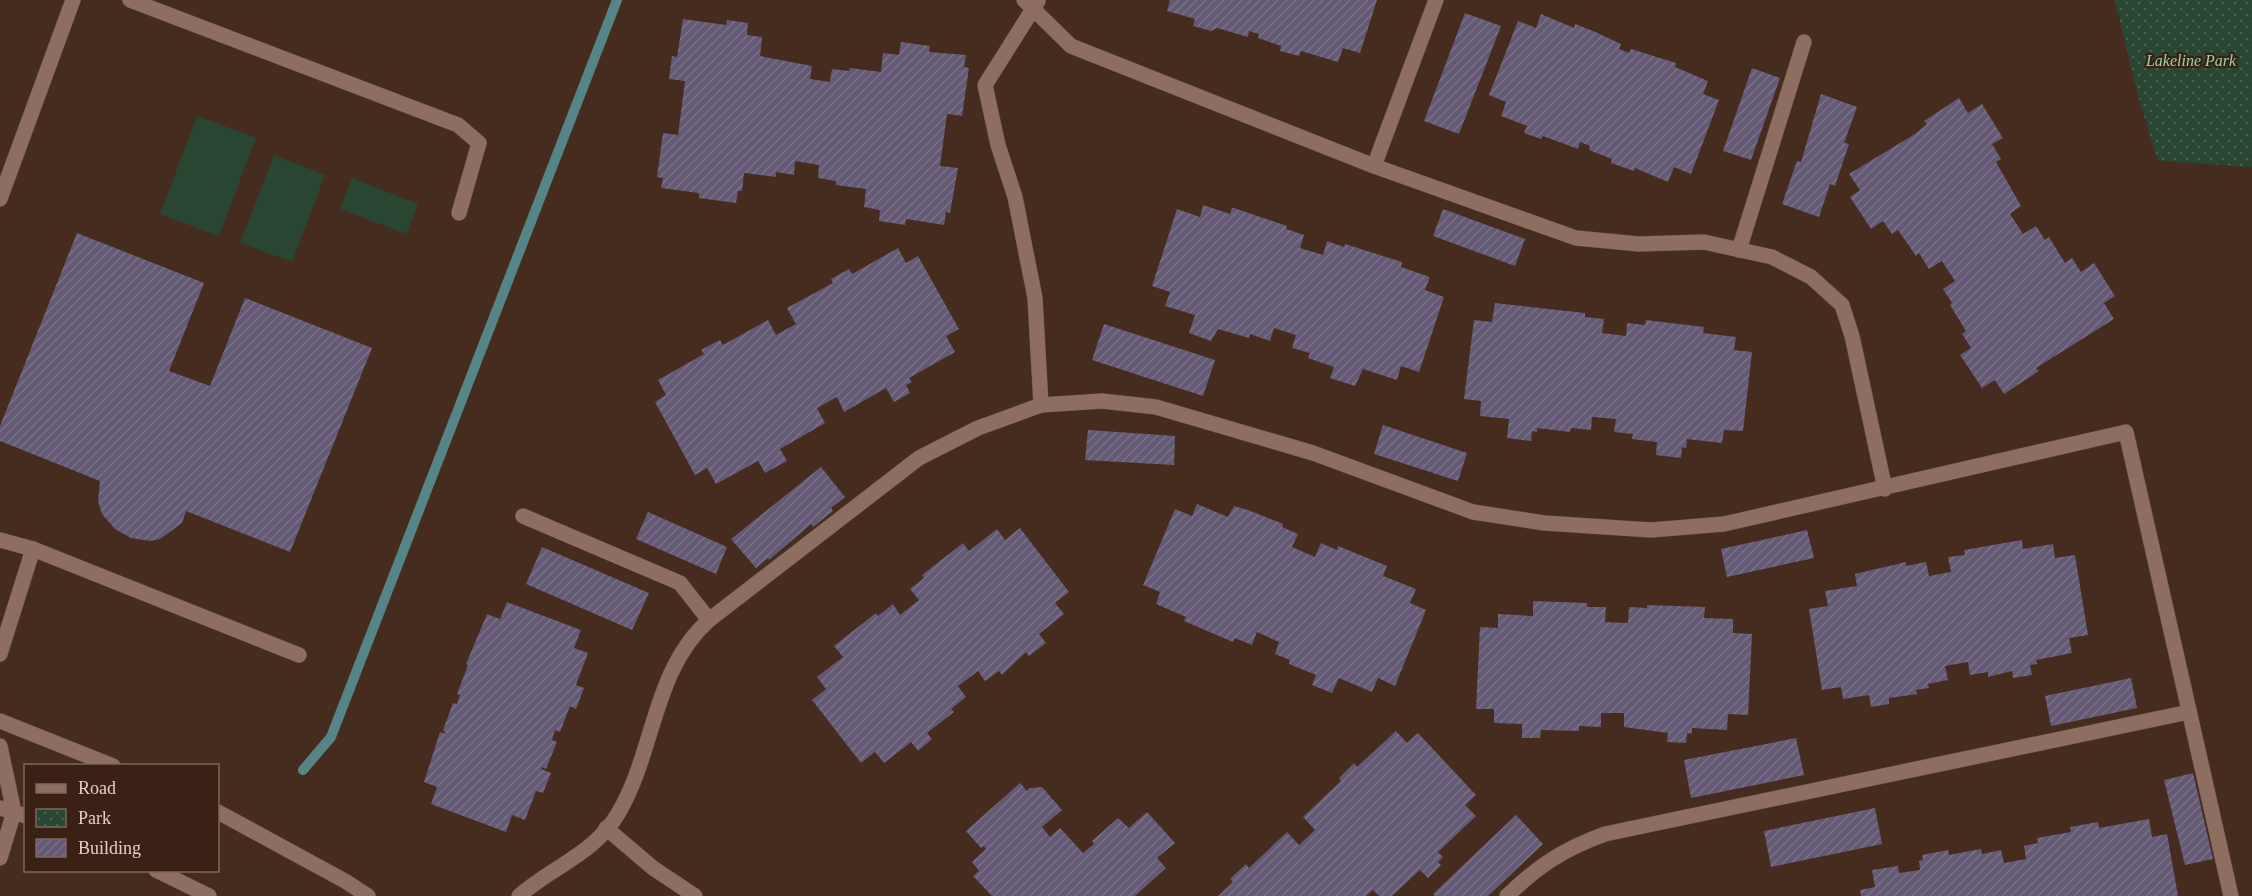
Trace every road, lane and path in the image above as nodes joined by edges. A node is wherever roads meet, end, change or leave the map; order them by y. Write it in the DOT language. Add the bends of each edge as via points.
graph roads {
  1 [pos="73,0"];
  2 [pos="130,0"];
  3 [pos="1436,0"];
  4 [pos="1032,3"];
  5 [pos="1804,42"];
  6 [pos="1374,166"];
  7 [pos="0,200"];
  8 [pos="459,213"];
  9 [pos="1739,250"];
  10 [pos="1041,405"];
  11 [pos="1885,489"];
  12 [pos="523,516"];
  13 [pos="0,540"];
  14 [pos="33,549"];
  15 [pos="709,620"];
  16 [pos="0,654"];
  17 [pos="299,655"];
  18 [pos="2189,712"];
  19 [pos="0,721"];
  20 [pos="0,746"];
  21 [pos="110,764"];
  22 [pos="13,812"];
  23 [pos="219,813"];
  24 [pos="606,828"];
  25 [pos="0,858"];
  26 [pos="160,872"];
  27 [pos="209,896"];
  28 [pos="368,896"];
  29 [pos="519,896"];
  30 [pos="695,896"];
  31 [pos="1507,896"];
  32 [pos="2231,896"];
  1 -- 7 [label="main road"];
  2 -- 8 [label="main road" via="458,125 479,143"];
  3 -- 6 [label="main road"];
  4 -- 6 [label="main road" via="1071,46"];
  4 -- 10 [label="main road" via="985,85 1015,197 1035,298"];
  5 -- 9 [label="main road"];
  6 -- 9 [label="main road" via="1576,238 1639,244 1704,242"];
  9 -- 11 [label="main road" via="1772,257 1811,277 1842,305"];
  10 -- 11 [label="main road" via="1102,401 1155,407 1313,453 1473,513 1544,523 1651,530 1724,524"];
  10 -- 15 [label="main road" via="978,428 919,458"];
  11 -- 18 [label="main road" via="2126,432"];
  12 -- 15 [label="main road" via="680,583"];
  13 -- 14 [label="main road"];
  14 -- 16 [label="main road"];
  14 -- 17 [label="main road"];
  15 -- 24 [label="main road" via="692,635 668,676 623,802"];
  18 -- 31 [label="main road" via="1605,834 1568,848"];
  18 -- 32 [label="main road"];
  19 -- 21 [label="main road"];
  20 -- 22 [label="main road"];
  22 -- 25 [label="main road"];
  23 -- 28 [label="main road"];
  24 -- 29 [label="main road" via="590,849 540,877"];
  24 -- 30 [label="main road" via="653,868"];
  26 -- 27 [label="main road"];
}
